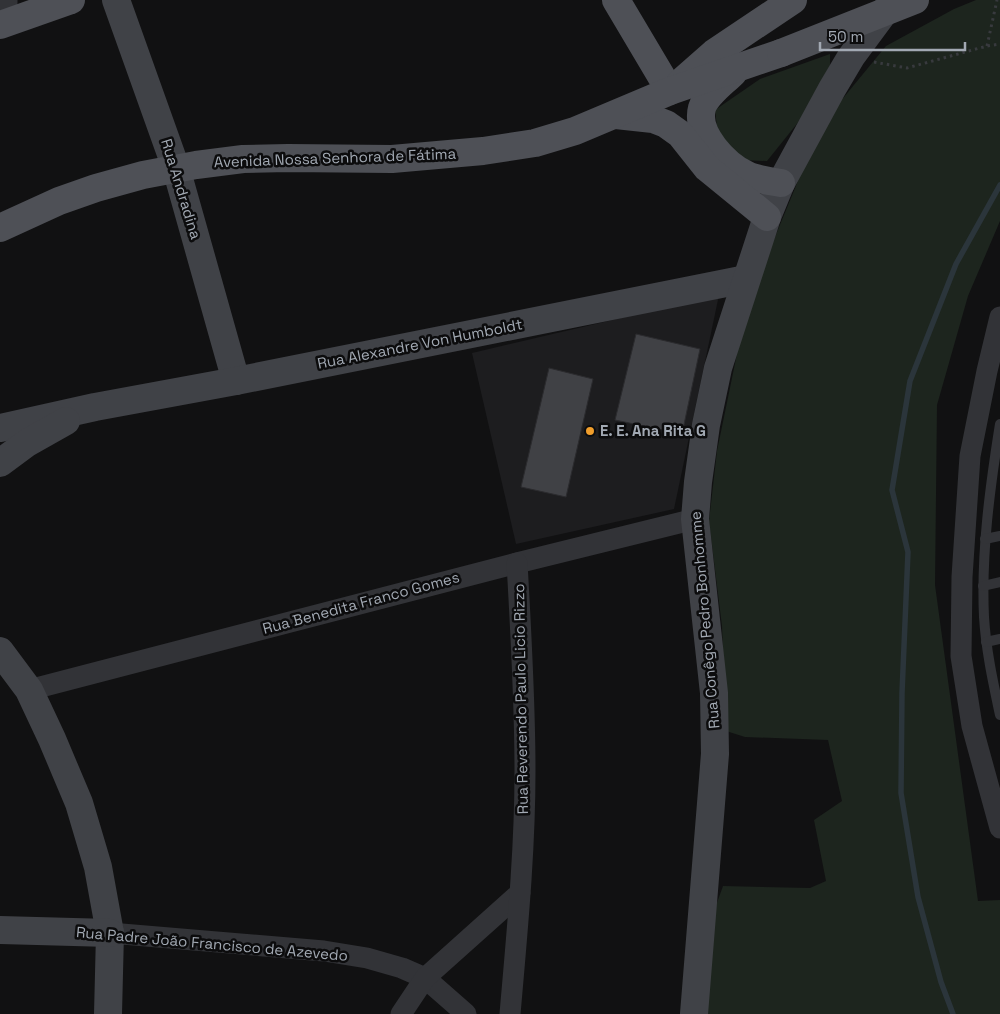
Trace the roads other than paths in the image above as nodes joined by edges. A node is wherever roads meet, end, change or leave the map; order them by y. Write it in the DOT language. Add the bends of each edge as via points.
graph roads {
  1 [pos="71,0"];
  2 [pos="116,0"];
  3 [pos="616,0"];
  4 [pos="793,0"];
  5 [pos="893,0"];
  6 [pos="915,0"];
  7 [pos="5,16"];
  8 [pos="738,68"];
  9 [pos="670,91"];
  10 [pos="615,115"];
  11 [pos="176,168"];
  12 [pos="781,183"];
  13 [pos="767,217"];
  14 [pos="0,228"];
  15 [pos="746,279"];
  16 [pos="1000,317"];
  17 [pos="236,381"];
  18 [pos="94,407"];
  19 [pos="1000,424"];
  20 [pos="0,428"];
  21 [pos="0,463"];
  22 [pos="694,520"];
  23 [pos="1000,536"];
  24 [pos="985,539"];
  25 [pos="518,563"];
  26 [pos="1000,582"];
  27 [pos="983,586"];
  28 [pos="1000,639"];
  29 [pos="986,642"];
  30 [pos="0,651"];
  31 [pos="29,690"];
  32 [pos="1000,715"];
  33 [pos="1000,828"];
  34 [pos="520,893"];
  35 [pos="0,930"];
  36 [pos="110,933"];
  37 [pos="425,978"];
  38 [pos="108,1014"];
  39 [pos="401,1014"];
  40 [pos="466,1014"];
  41 [pos="510,1014"];
  42 [pos="694,1014"];
  1 -- 7 [label="main road"];
  2 -- 11 [label="street, Rua Andradina"];
  3 -- 9 [label="main road"];
  4 -- 9 [label="main road" via="714,53"];
  5 -- 12 [label="street, Rua Conêgo Pedro Bonhomme" via="851,57"];
  6 -- 8 [label="main road, bridge"];
  8 -- 9 [label="main road"];
  8 -- 12 [label="main road" via="708,98 702,108 701,122 716,152 735,168 747,175"];
  9 -- 10 [label="main road, Avenida Nossa Senhora de Fátima"];
  10 -- 11 [label="main road, Avenida Nossa Senhora de Fátima" via="535,143 483,151 392,159 243,159"];
  10 -- 13 [label="main road" via="653,119 666,124 680,134 707,168"];
  11 -- 14 [label="main road, Avenida Nossa Senhora de Fátima" via="96,188"];
  11 -- 17 [label="street, Rua Andradina"];
  12 -- 13 [label="street, Rua Conêgo Pedro Bonhomme"];
  13 -- 15 [label="street, Rua Conêgo Pedro Bonhomme"];
  15 -- 17 [label="street, Rua Alexandre Von Humboldt"];
  15 -- 22 [label="street, Rua Conêgo Pedro Bonhomme" via="718,368 705,434"];
  16 -- 33 [label="street" via="970,456 962,577 962,656 972,726"];
  17 -- 18 [label="street, Rua Alexandre Von Humboldt"];
  18 -- 20 [label="street, Rua Alexandre Von Humboldt"];
  18 -- 21 [label="street, Rua Alexandre Von Humboldt" via="27,443"];
  19 -- 24 [label="lane"];
  22 -- 25 [label="street, Rua Benedita Franco Gomes"];
  22 -- 42 [label="street, Rua Conêgo Pedro Bonhomme" via="714,693 715,754"];
  23 -- 24 [label="lane"];
  24 -- 27 [label="lane"];
  25 -- 31 [label="street, Rua Benedita Franco Gomes"];
  25 -- 34 [label="street, Rua Reverendo Paulo Licio Rizzo" via="525,772"];
  26 -- 27 [label="lane"];
  27 -- 29 [label="lane"];
  28 -- 29 [label="lane"];
  29 -- 32 [label="lane"];
  30 -- 31 [label="street"];
  31 -- 36 [label="street" via="79,803 98,867"];
  34 -- 37 [label="street"];
  34 -- 41 [label="street, Rua Reverendo Paulo Licio Rizzo"];
  35 -- 36 [label="street, Rua Padre João Francisco de Azevedo"];
  36 -- 37 [label="street, Rua Padre João Francisco de Azevedo" via="324,951 367,958"];
  36 -- 38 [label="street"];
  37 -- 39 [label="street"];
  37 -- 40 [label="street, Rua Padre João Francisco de Azevedo"];
}
